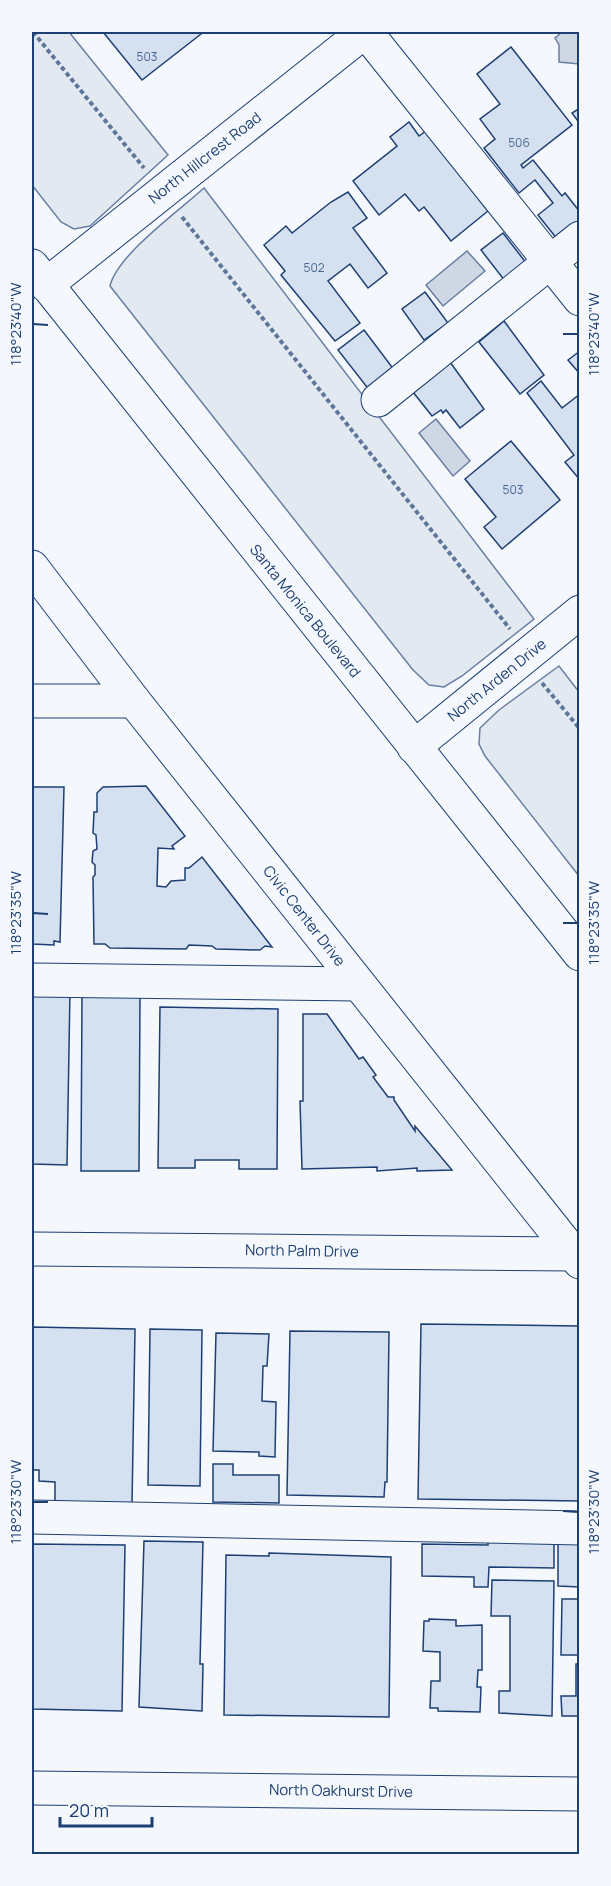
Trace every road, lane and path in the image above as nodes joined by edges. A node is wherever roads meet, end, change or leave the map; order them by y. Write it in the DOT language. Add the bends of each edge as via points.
graph roads {
  1 [pos="33,32"];
  2 [pos="365,32"];
  3 [pos="148,173"];
  4 [pos="178,212"];
  5 [pos="579,238"];
  6 [pos="549,261"];
  7 [pos="39,275"];
  8 [pos="579,300"];
  9 [pos="378,400"];
  10 [pos="32,567"];
  11 [pos="579,612"];
  12 [pos="514,635"];
  13 [pos="540,680"];
  14 [pos="32,701"];
  15 [pos="134,701"];
  16 [pos="579,729"];
  17 [pos="414,747"];
  18 [pos="579,954"];
  19 [pos="32,980"];
  20 [pos="358,984"];
  21 [pos="32,1248"];
  22 [pos="576,1258"];
  23 [pos="32,1517"];
  24 [pos="579,1528"];
  25 [pos="32,1788"];
  26 [pos="579,1794"];
  1 -- 3 [label="path"];
  2 -- 6 [label="street"];
  2 -- 7 [label="street, North Hillcrest Road"];
  4 -- 12 [label="path"];
  5 -- 6 [label="street"];
  6 -- 8 [label="street"];
  6 -- 9 [label="street"];
  7 -- 17 [label="street, Santa Monica Boulevard"];
  10 -- 15 [label="street, Civic Center Drive"];
  11 -- 17 [label="street, North Arden Drive"];
  13 -- 16 [label="path"];
  14 -- 15 [label="street"];
  15 -- 20 [label="street, Civic Center Drive"];
  17 -- 18 [label="street, Santa Monica Boulevard"];
  19 -- 20 [label="street"];
  20 -- 22 [label="street, Civic Center Drive"];
  21 -- 22 [label="street, North Palm Drive"];
  23 -- 24 [label="street"];
  25 -- 26 [label="street, North Oakhurst Drive"];
}
